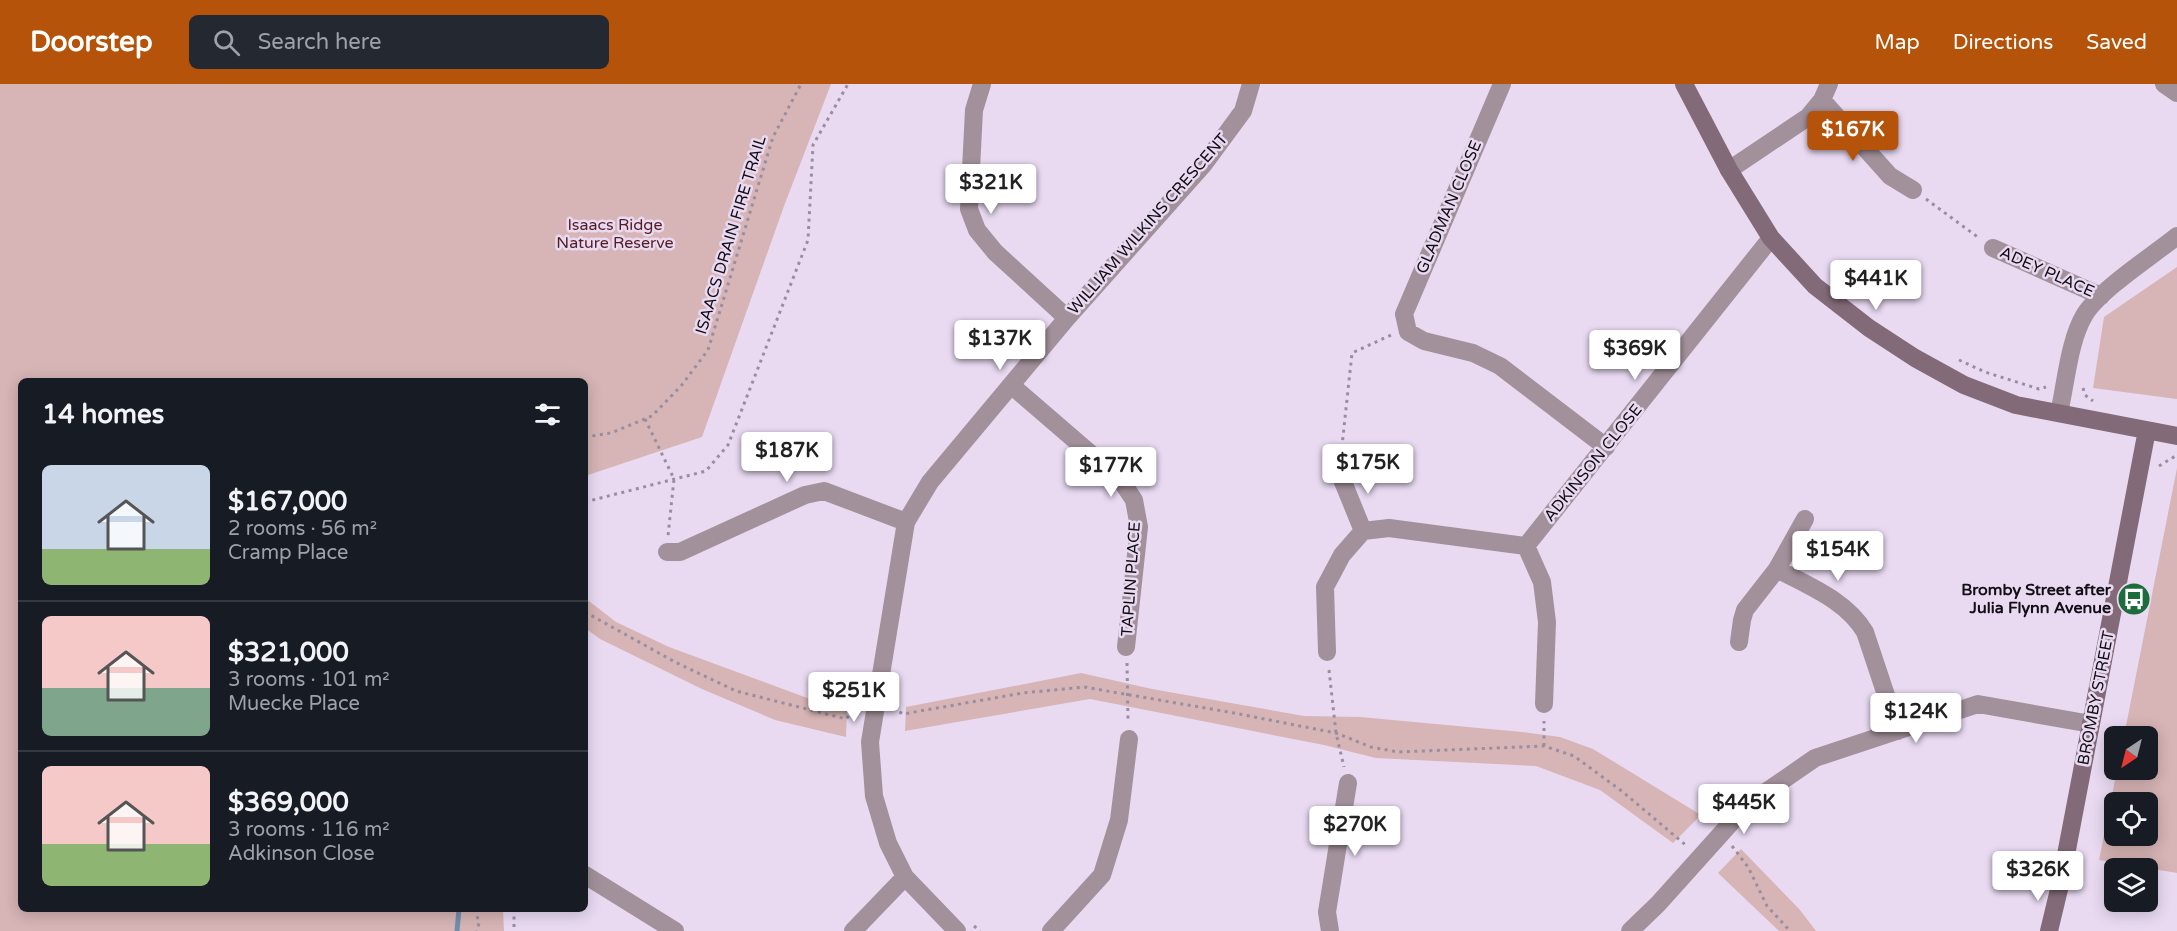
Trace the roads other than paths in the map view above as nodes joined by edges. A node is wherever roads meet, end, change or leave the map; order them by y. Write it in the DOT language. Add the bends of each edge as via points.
graph roads {
  1 [pos="982,84"];
  2 [pos="1251,84"];
  3 [pos="1503,84"];
  4 [pos="1684,84"];
  5 [pos="2164,84"];
  6 [pos="1825,92"];
  7 [pos="2177,93"];
  8 [pos="1729,170"];
  9 [pos="1913,190"];
  10 [pos="2177,236"];
  11 [pos="1771,238"];
  12 [pos="1993,248"];
  13 [pos="2102,296"];
  14 [pos="1067,318"];
  15 [pos="1011,385"];
  16 [pos="2059,413"];
  17 [pos="2147,430"];
  18 [pos="2177,436"];
  19 [pos="1606,447"];
  20 [pos="1339,472"];
  21 [pos="1805,519"];
  22 [pos="906,522"];
  23 [pos="1363,531"];
  24 [pos="1526,546"];
  25 [pos="667,552"];
  26 [pos="1777,569"];
  27 [pos="1739,642"];
  28 [pos="1126,647"];
  29 [pos="1327,652"];
  30 [pos="1544,704"];
  31 [pos="2091,724"];
  32 [pos="1898,731"];
  33 [pos="1129,739"];
  34 [pos="1348,783"];
  35 [pos="588,877"];
  36 [pos="905,877"];
  37 [pos="964,928"];
  38 [pos="675,931"];
  39 [pos="853,931"];
  40 [pos="1052,931"];
  41 [pos="1330,931"];
  42 [pos="1630,931"];
  43 [pos="2049,931"];
  1 -- 14 [label="street" via="974,110 969,209 977,230 995,252"];
  2 -- 14 [label="street, WILLIAM WILKINS CRESCENT" via="1243,111 1204,164"];
  3 -- 19 [label="street, GLADMAN CLOSE" via="1404,314 1400,333 1473,353 1500,366"];
  4 -- 8 [label="street"];
  5 -- 7 [label="street"];
  6 -- 8 [label="street" via="1808,117"];
  6 -- 9 [label="street" via="1890,176"];
  8 -- 11 [label="street"];
  10 -- 13 [label="street"];
  11 -- 16 [label="street" via="1815,285 1915,358 1964,385 2016,405"];
  11 -- 19 [label="street, ADKINSON CLOSE"];
  12 -- 13 [label="street, ADEY PLACE"];
  13 -- 16 [label="street" via="2085,314 2076,335"];
  14 -- 15 [label="street, WILLIAM WILKINS CRESCENT"];
  15 -- 22 [label="street, WILLIAM WILKINS CRESCENT" via="930,482"];
  15 -- 28 [label="street, TAPLIN PLACE" via="1120,479 1134,500 1138,527"];
  16 -- 17 [label="street"];
  17 -- 18 [label="street"];
  17 -- 31 [label="street, BROMBY STREET"];
  19 -- 24 [label="street, ADKINSON CLOSE"];
  20 -- 23 [label="street"];
  21 -- 26 [label="street"];
  22 -- 25 [label="street" via="824,491 805,495 680,552"];
  22 -- 36 [label="street, WILLIAM WILKINS CRESCENT" via="870,742 874,796 888,843"];
  23 -- 24 [label="street" via="1389,528"];
  23 -- 29 [label="street" via="1342,555 1325,587"];
  24 -- 30 [label="street" via="1542,582 1547,622"];
  26 -- 27 [label="street" via="1745,610"];
  26 -- 32 [label="street" via="1844,606 1857,619"];
  31 -- 32 [label="street" via="1978,704"];
  31 -- 43 [label="street, BROMBY STREET"];
  32 -- 42 [label="street" via="1815,758 1746,805"];
  33 -- 40 [label="street" via="1119,819 1102,875"];
  34 -- 41 [label="street" via="1328,912"];
  35 -- 38 [label="street"];
  36 -- 37 [label="street, WILLIAM WILKINS CRESCENT"];
  36 -- 39 [label="street"];
}
